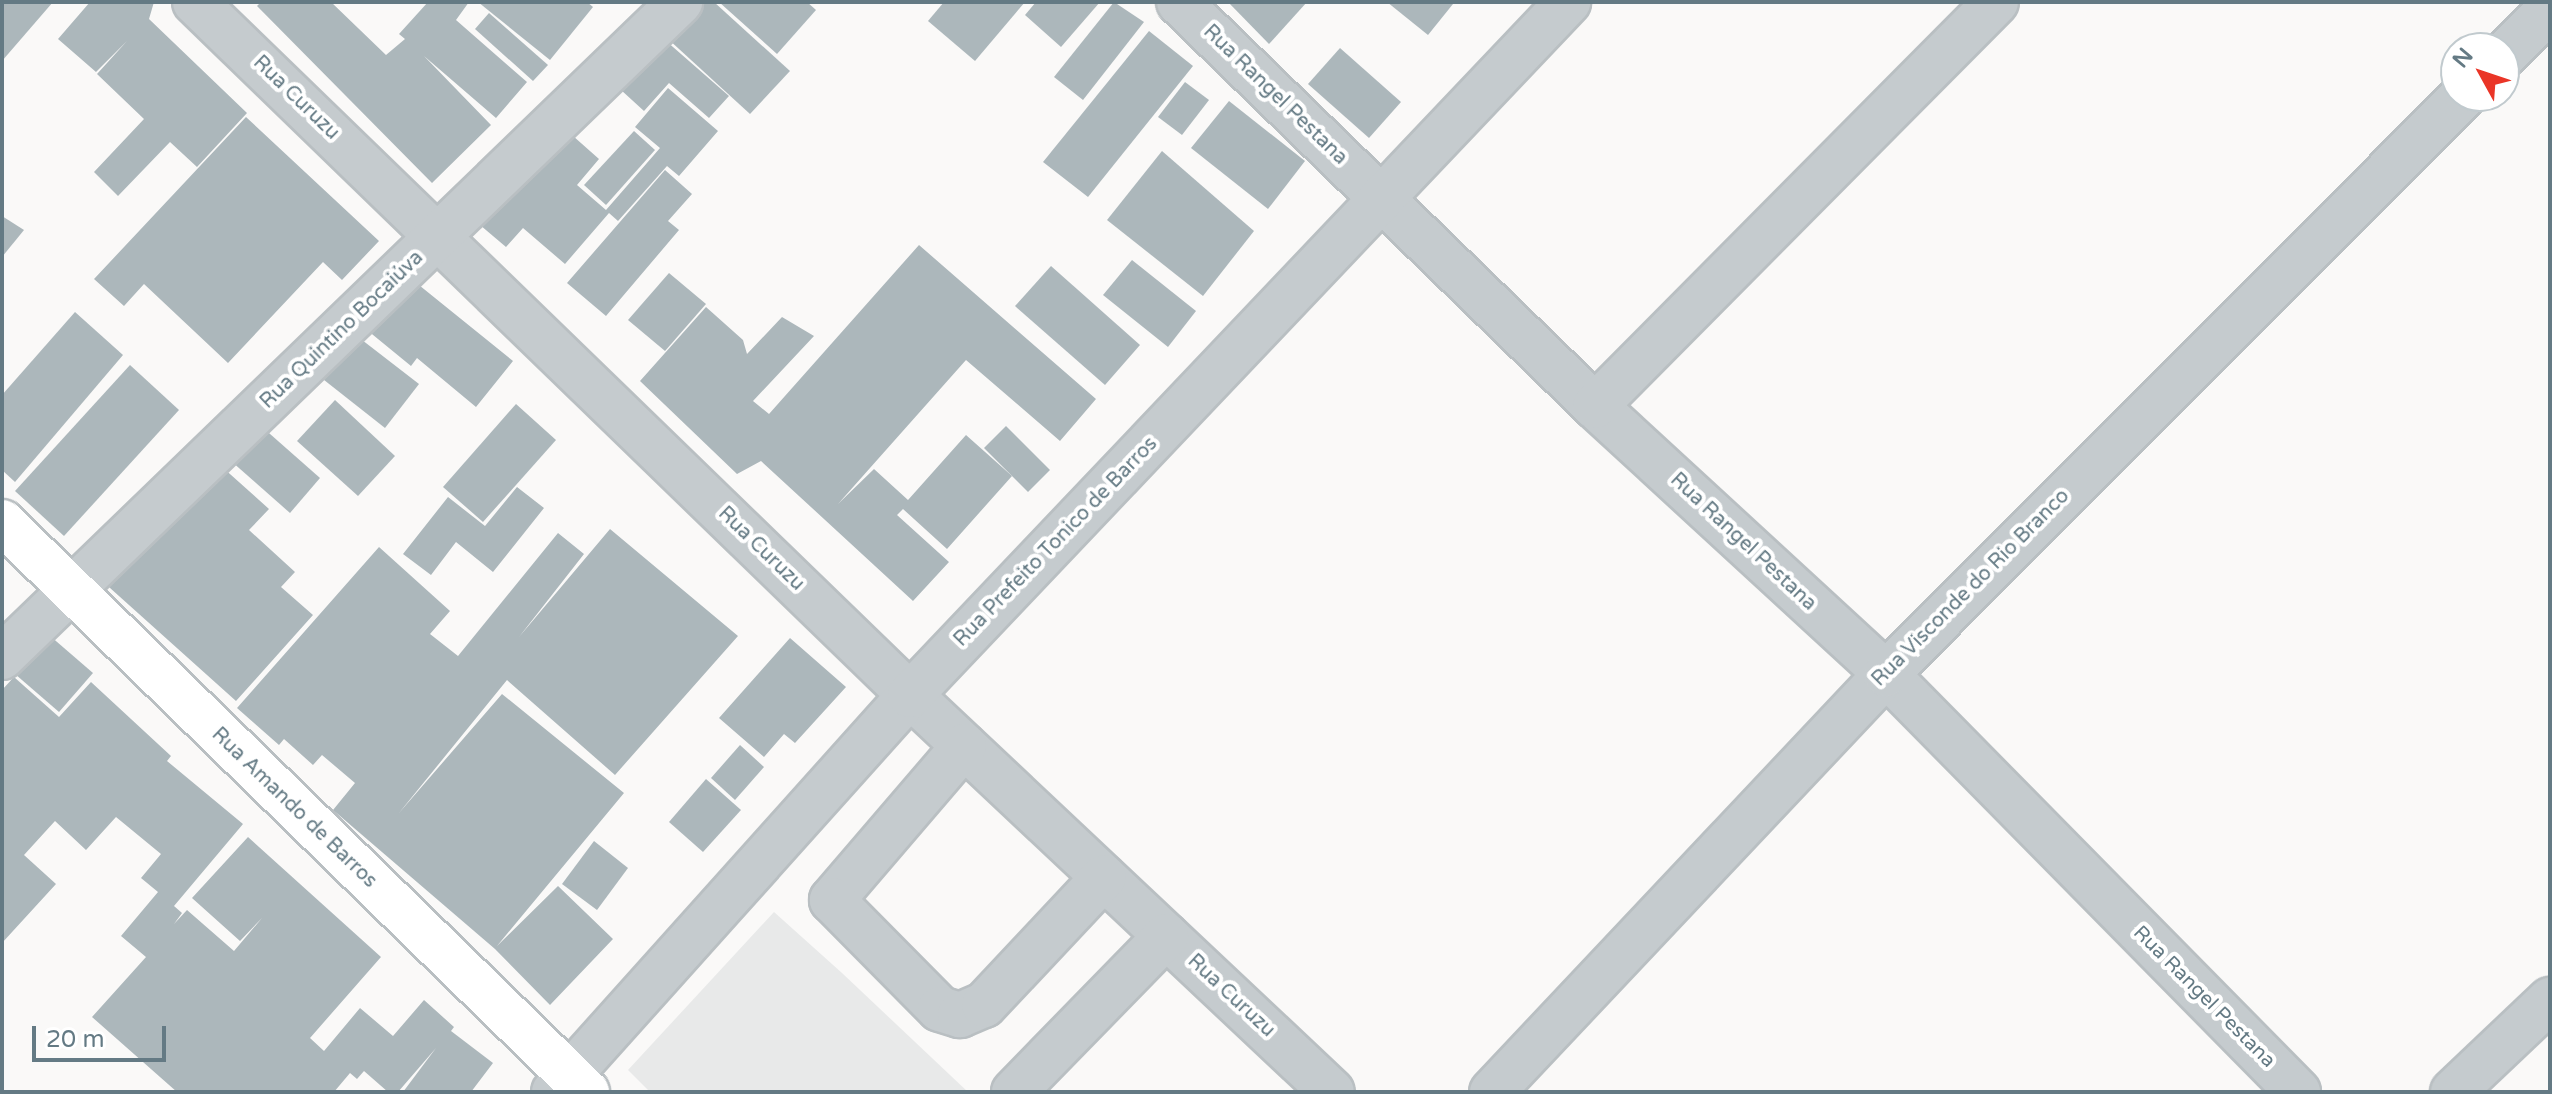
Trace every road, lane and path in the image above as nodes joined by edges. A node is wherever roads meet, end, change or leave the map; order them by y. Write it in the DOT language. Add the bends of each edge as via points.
graph roads {
  1 [pos="195,2"];
  2 [pos="680,2"];
  3 [pos="1179,2"];
  4 [pos="1568,2"];
  5 [pos="1996,2"];
  6 [pos="2550,9"];
  7 [pos="2520,39"];
  8 [pos="2447,112"];
  9 [pos="1383,199"];
  10 [pos="441,236"];
  11 [pos="1595,406"];
  12 [pos="2,522"];
  13 [pos="69,590"];
  14 [pos="2,657"];
  15 [pos="1886,674"];
  16 [pos="910,695"];
  17 [pos="964,746"];
  18 [pos="1104,877"];
  19 [pos="1166,936"];
  20 [pos="2550,1000"];
  21 [pos="571,1086"];
  22 [pos="1014,1092"];
  23 [pos="1332,1092"];
  24 [pos="1492,1092"];
  25 [pos="2298,1092"];
  26 [pos="2453,1092"];
  1 -- 10 [label="street, Rua Curuzu"];
  2 -- 10 [label="street, Rua Quintino Bocaiúva"];
  3 -- 9 [label="street, Rua Rangel Pestana"];
  4 -- 9 [label="street, Rua Prefeito Tonico de Barros"];
  5 -- 11 [label="street"];
  6 -- 7 [label="street"];
  8 -- 15 [label="street, Rua Visconde do Rio Branco"];
  9 -- 11 [label="street, Rua Rangel Pestana"];
  9 -- 16 [label="street, Rua Prefeito Tonico de Barros"];
  10 -- 13 [label="street, Rua Quintino Bocaiúva"];
  10 -- 16 [label="street, Rua Curuzu"];
  11 -- 15 [label="street, Rua Rangel Pestana"];
  12 -- 13 [label="main road, Rua Amando de Barros"];
  13 -- 14 [label="street, Rua Quintino Bocaiúva"];
  13 -- 21 [label="main road, Rua Amando de Barros"];
  15 -- 24 [label="street, Rua Visconde do Rio Branco"];
  15 -- 25 [label="street, Rua Rangel Pestana"];
  16 -- 17 [label="street, Rua Curuzu"];
  16 -- 21 [label="street, Rua Prefeito Tonico de Barros"];
  17 -- 18 [label="street, Rua Curuzu"];
  17 -- 18 [label="street" via="832,900 940,1009 960,1015 984,1005"];
  18 -- 19 [label="street, Rua Curuzu"];
  19 -- 22 [label="street"];
  19 -- 23 [label="street, Rua Curuzu"];
  20 -- 26 [label="street"];
}
